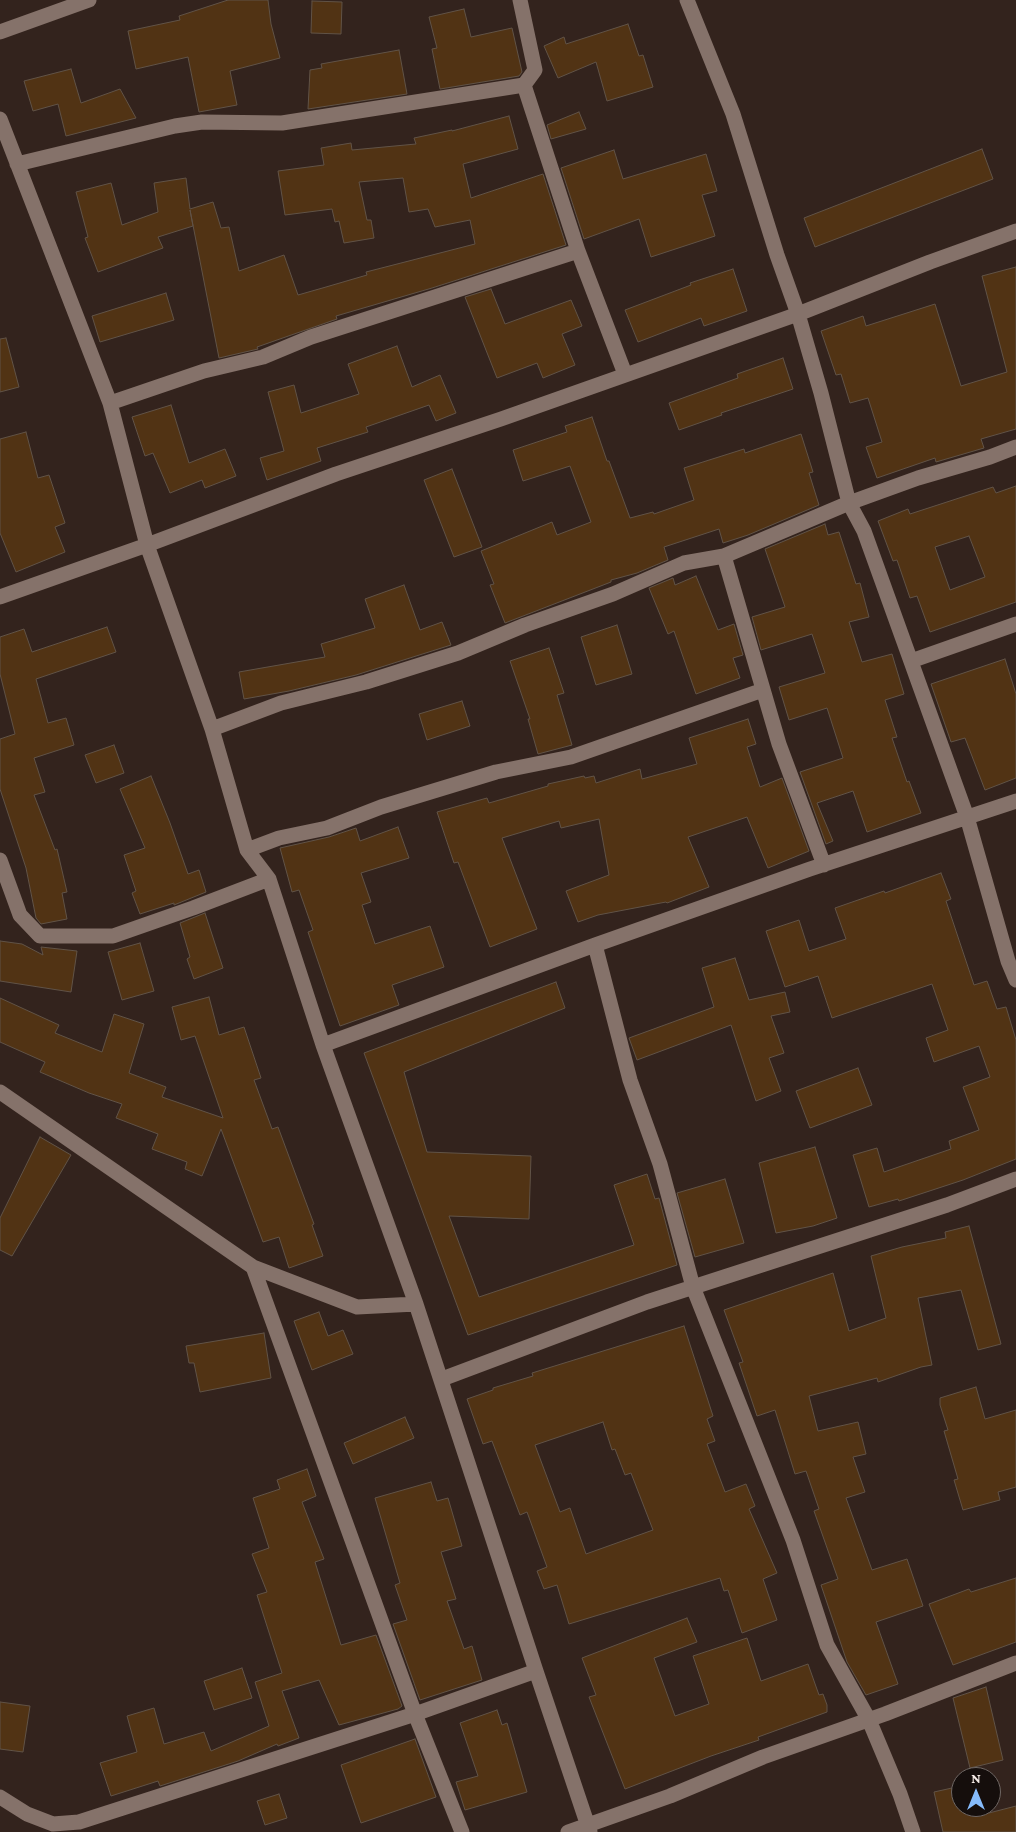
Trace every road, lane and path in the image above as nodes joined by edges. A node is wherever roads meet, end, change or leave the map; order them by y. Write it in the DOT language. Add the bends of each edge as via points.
graph roads {
  1 [pos="89,0"];
  2 [pos="520,0"];
  3 [pos="686,0"];
  4 [pos="0,32"];
  5 [pos="524,85"];
  6 [pos="0,119"];
  7 [pos="17,164"];
  8 [pos="1016,231"];
  9 [pos="578,251"];
  10 [pos="798,314"];
  11 [pos="625,374"];
  12 [pos="110,403"];
  13 [pos="1016,447"];
  14 [pos="849,503"];
  15 [pos="147,545"];
  16 [pos="724,556"];
  17 [pos="0,597"];
  18 [pos="1016,624"];
  19 [pos="911,661"];
  20 [pos="763,690"];
  21 [pos="212,729"];
  22 [pos="1016,801"];
  23 [pos="967,817"];
  24 [pos="247,850"];
  25 [pos="0,860"];
  26 [pos="824,865"];
  27 [pos="270,878"];
  28 [pos="594,945"];
  29 [pos="1016,980"];
  30 [pos="323,1044"];
  31 [pos="0,1092"];
  32 [pos="1016,1179"];
  33 [pos="253,1267"];
  34 [pos="693,1287"];
  35 [pos="416,1304"];
  36 [pos="442,1380"];
  37 [pos="1016,1663"];
  38 [pos="536,1671"];
  39 [pos="415,1714"];
  40 [pos="870,1720"];
  41 [pos="0,1797"];
  42 [pos="589,1828"];
  43 [pos="462,1832"];
  44 [pos="568,1832"];
  45 [pos="913,1832"];
  1 -- 4 [label="street"];
  2 -- 5 [label="street" via="535,70"];
  3 -- 10 [label="street" via="733,114"];
  5 -- 7 [label="street" via="282,123 193,123"];
  5 -- 9 [label="street"];
  6 -- 7 [label="street"];
  7 -- 12 [label="street"];
  8 -- 10 [label="street"];
  9 -- 11 [label="street"];
  9 -- 12 [label="street" via="311,337 263,357 204,371"];
  10 -- 11 [label="street"];
  10 -- 14 [label="street"];
  11 -- 15 [label="street" via="336,474"];
  12 -- 15 [label="street"];
  13 -- 14 [label="street"];
  14 -- 16 [label="street"];
  14 -- 19 [label="street" via="864,531"];
  15 -- 17 [label="street"];
  15 -- 21 [label="street"];
  16 -- 20 [label="street"];
  16 -- 21 [label="street" via="684,563 613,594 458,653 366,682 281,703"];
  18 -- 19 [label="street"];
  19 -- 23 [label="street"];
  20 -- 24 [label="street" via="571,757 496,772 381,807 327,828 279,838"];
  20 -- 26 [label="street" via="779,744"];
  21 -- 24 [label="street"];
  22 -- 23 [label="street"];
  23 -- 26 [label="street"];
  23 -- 29 [label="street"];
  24 -- 27 [label="street"];
  25 -- 27 [label="street" via="20,916 40,936 113,936"];
  26 -- 28 [label="street"];
  27 -- 30 [label="street"];
  28 -- 30 [label="street"];
  28 -- 34 [label="street" via="630,1080 660,1164"];
  30 -- 35 [label="street"];
  31 -- 33 [label="street"];
  32 -- 34 [label="street" via="947,1205"];
  33 -- 35 [label="street" via="357,1307"];
  33 -- 39 [label="street"];
  34 -- 36 [label="street"];
  34 -- 40 [label="street" via="793,1540 827,1645"];
  35 -- 36 [label="street"];
  36 -- 38 [label="street"];
  37 -- 40 [label="street"];
  38 -- 39 [label="street"];
  38 -- 42 [label="street"];
  39 -- 41 [label="street" via="79,1822 54,1824 27,1814"];
  39 -- 43 [label="street"];
  40 -- 42 [label="street" via="763,1756"];
  40 -- 45 [label="street"];
  42 -- 44 [label="street"];
}
